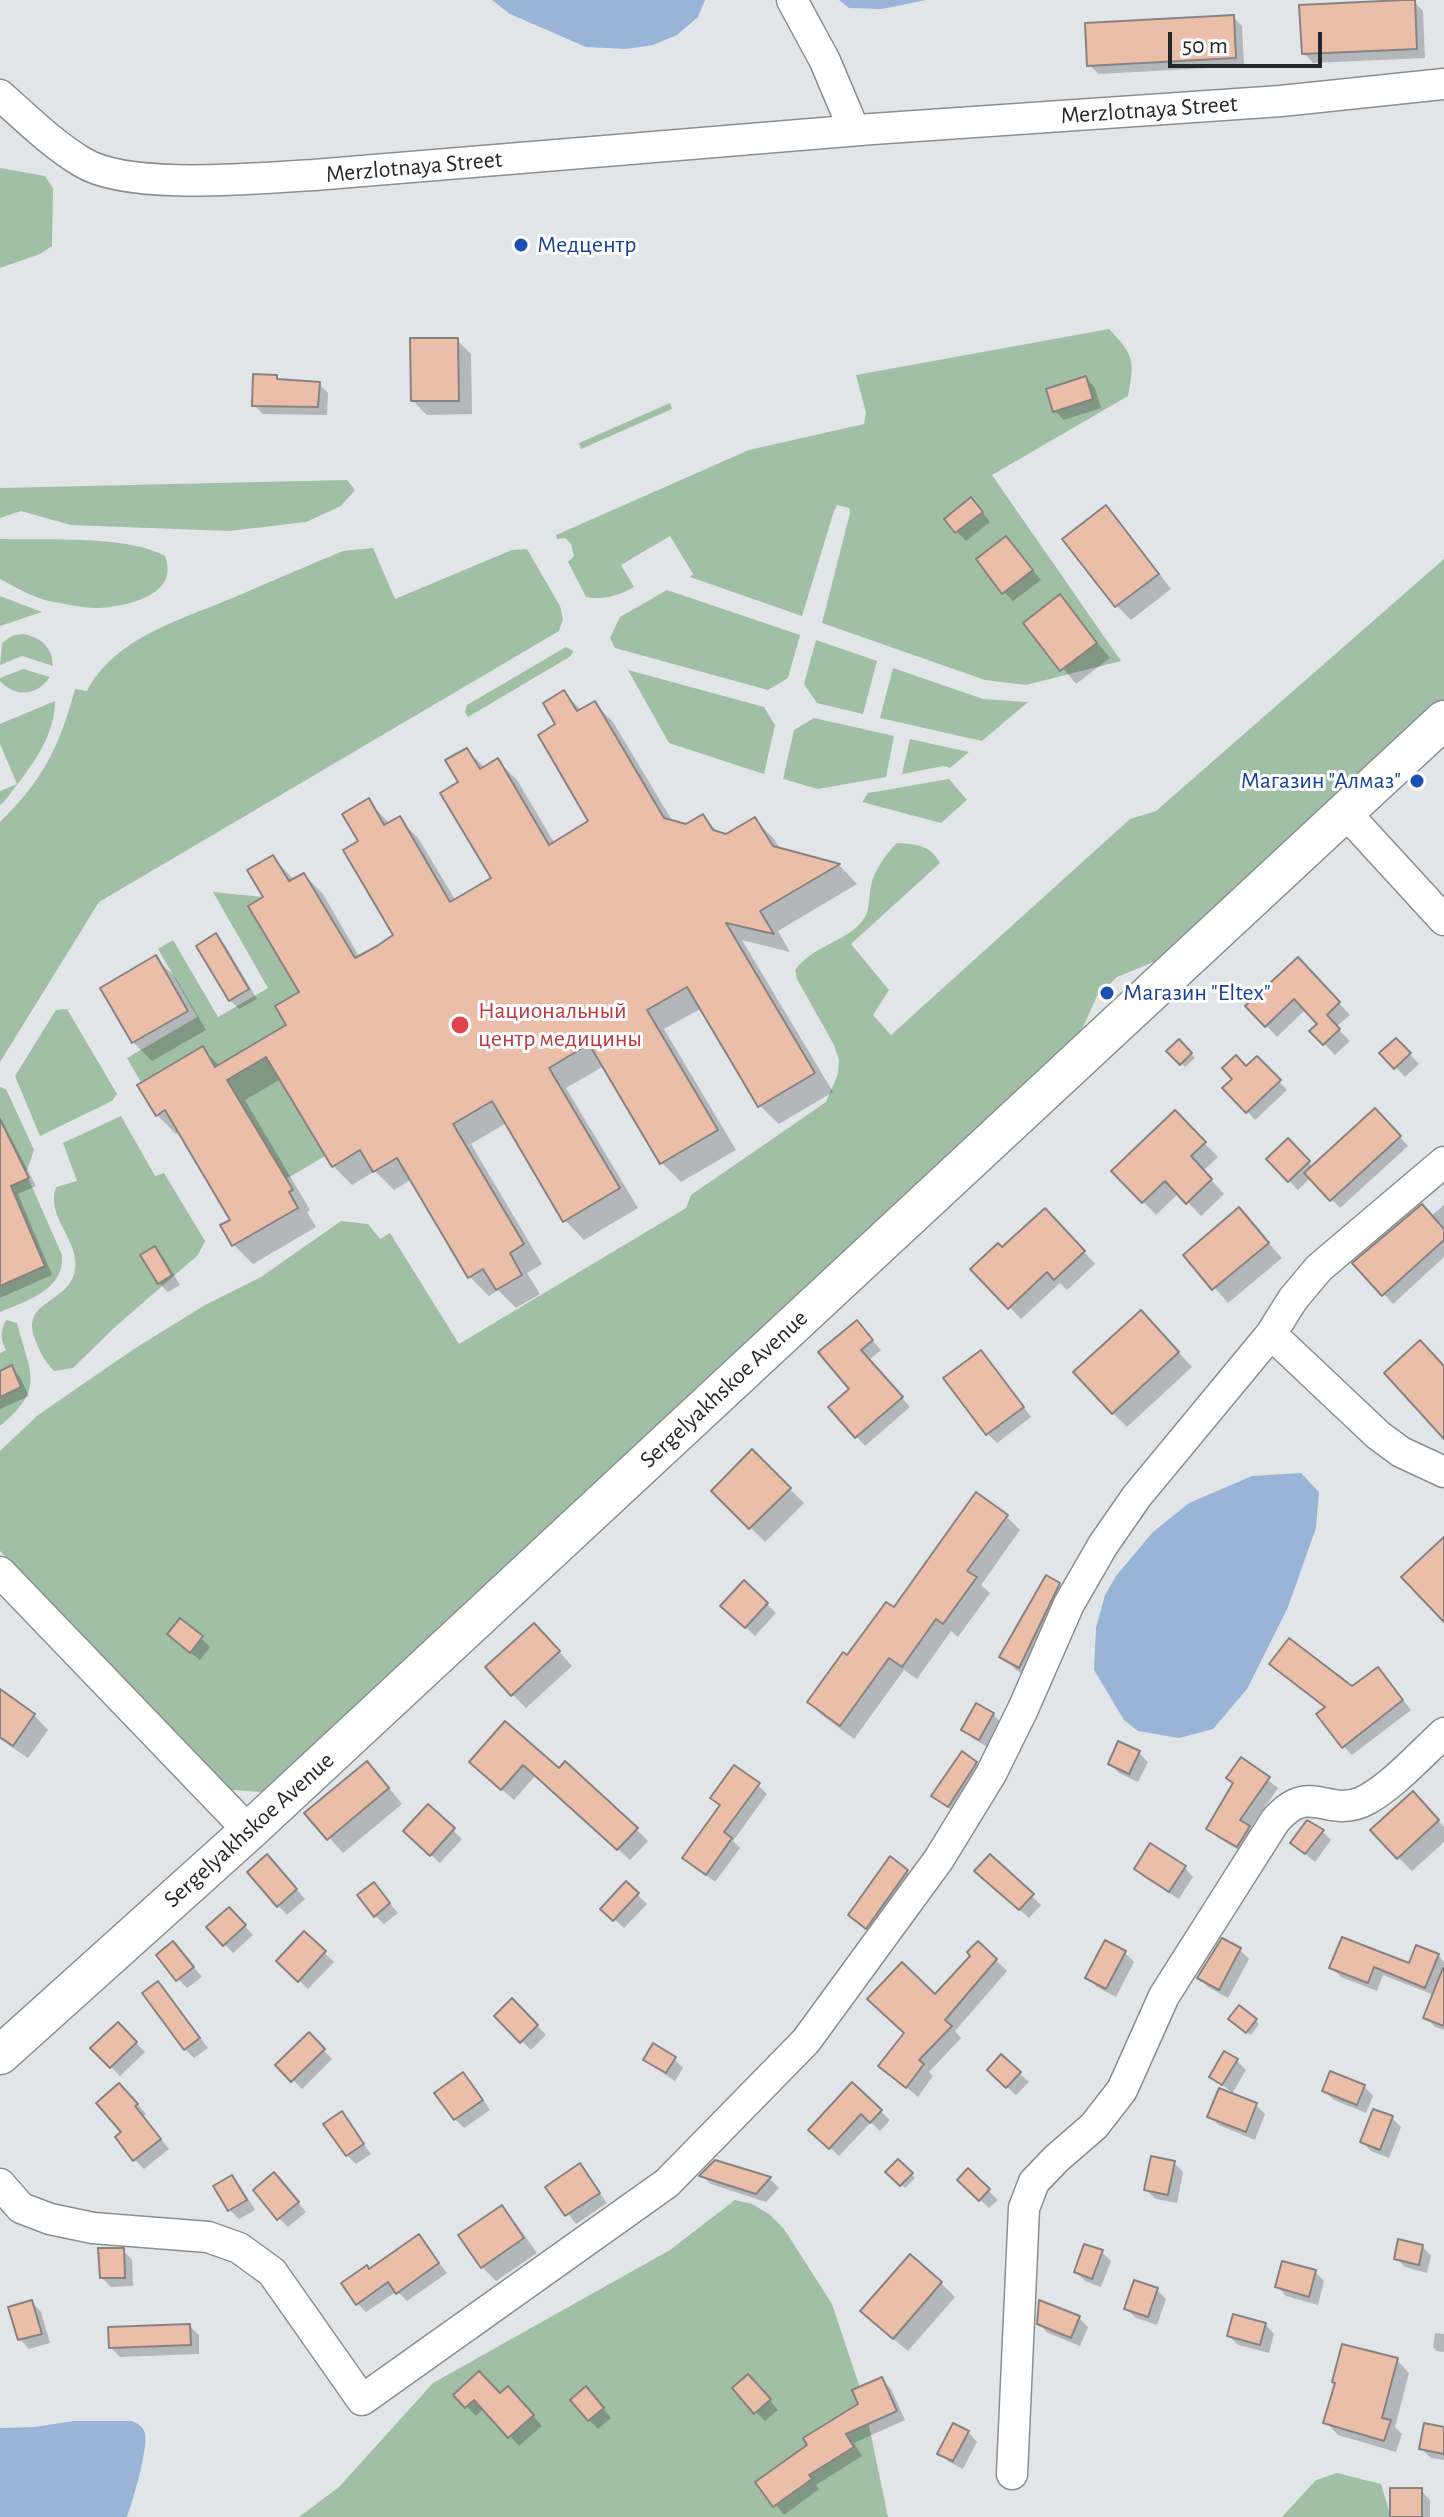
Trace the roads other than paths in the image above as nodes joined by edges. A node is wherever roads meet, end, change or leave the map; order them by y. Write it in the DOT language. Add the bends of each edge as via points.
graph roads {
  1 [pos="792,0"];
  2 [pos="1444,84"];
  3 [pos="0,95"];
  4 [pos="854,130"];
  5 [pos="1444,720"];
  6 [pos="1344,811"];
  7 [pos="1444,920"];
  8 [pos="1444,1162"];
  9 [pos="1271,1334"];
  10 [pos="1444,1472"];
  11 [pos="0,1572"];
  12 [pos="1444,1733"];
  13 [pos="249,1831"];
  14 [pos="0,2055"];
  15 [pos="0,2184"];
  16 [pos="1012,2474"];
  1 -- 4 [label="street"];
  2 -- 4 [label="street, Merzlotnaya Street" via="1281,101"];
  3 -- 4 [label="street, Merzlotnaya Street" via="83,163 112,175 143,179 314,175"];
  5 -- 6 [label="main road, Sergelyakhskoe Avenue"];
  6 -- 7 [label="street"];
  6 -- 13 [label="main road, Sergelyakhskoe Avenue"];
  8 -- 9 [label="street" via="1319,1268"];
  9 -- 10 [label="street" via="1378,1435"];
  9 -- 15 [label="street" via="1103,1545 1069,1604 991,1774 939,1859 806,2041 667,2183 362,2400 272,2272 239,2248 208,2237 93,2228 50,2219 21,2208"];
  11 -- 13 [label="street"];
  12 -- 16 [label="street" via="1360,1802 1300,1801 1287,1807 1164,1996 1122,2090 1094,2126 1034,2182 1024,2208"];
  13 -- 14 [label="main road, Sergelyakhskoe Avenue"];
}
